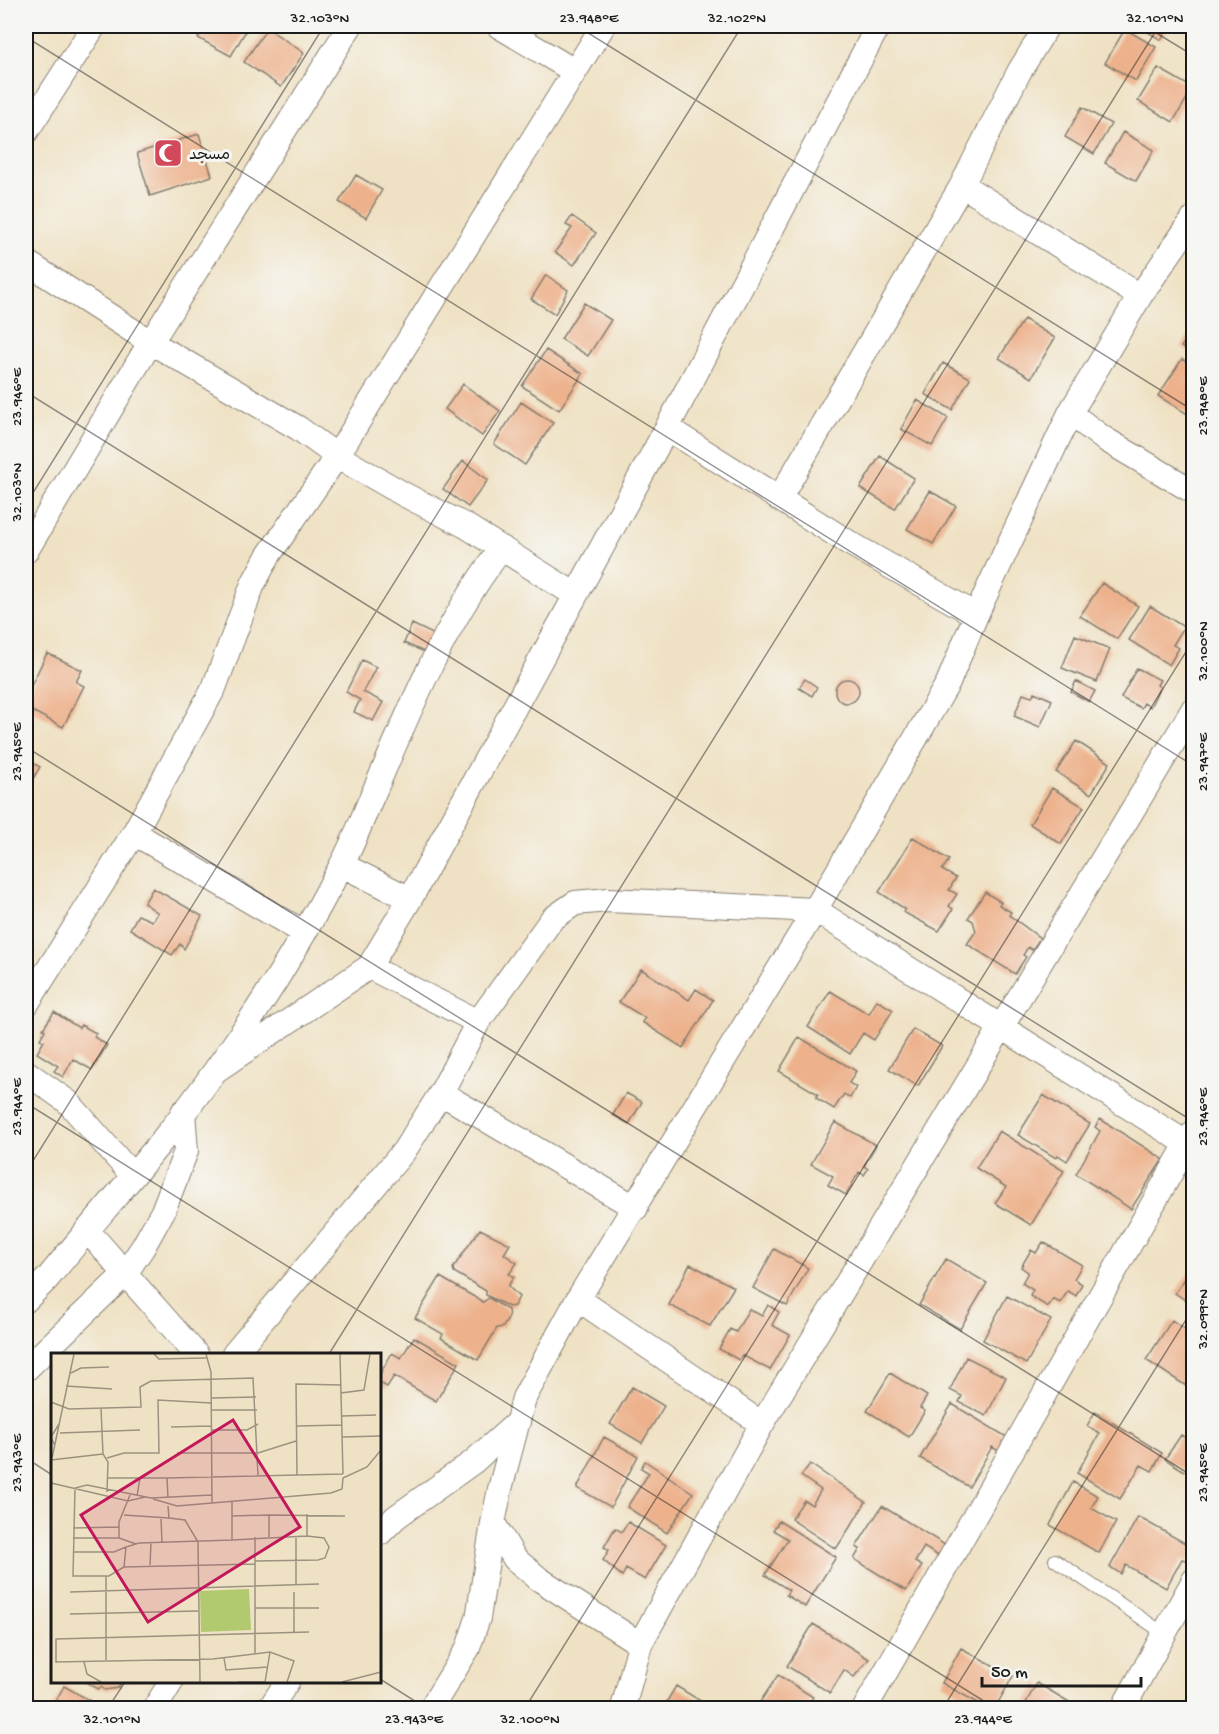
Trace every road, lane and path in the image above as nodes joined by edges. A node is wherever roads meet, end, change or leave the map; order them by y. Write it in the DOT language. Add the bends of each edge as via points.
graph roads {
  1 [pos="94,26"];
  2 [pos="350,26"];
  3 [pos="499,26"];
  4 [pos="603,26"];
  5 [pos="878,26"];
  6 [pos="1047,26"];
  7 [pos="574,71"];
  8 [pos="26,132"];
  9 [pos="962,185"];
  10 [pos="1194,218"];
  11 [pos="26,261"];
  12 [pos="1140,296"];
  13 [pos="152,342"];
  14 [pos="1070,414"];
  15 [pos="667,428"];
  16 [pos="337,456"];
  17 [pos="1194,492"];
  18 [pos="779,499"];
  19 [pos="502,548"];
  20 [pos="26,551"];
  21 [pos="574,594"];
  22 [pos="976,615"];
  23 [pos="1194,708"];
  24 [pos="134,833"];
  25 [pos="342,865"];
  26 [pos="410,899"];
  27 [pos="815,910"];
  28 [pos="303,932"];
  29 [pos="369,967"];
  30 [pos="26,1005"];
  31 [pos="477,1022"];
  32 [pos="1003,1027"];
  33 [pos="215,1071"];
  34 [pos="26,1072"];
  35 [pos="441,1093"];
  36 [pos="183,1112"];
  37 [pos="1191,1141"];
  38 [pos="132,1175"];
  39 [pos="636,1208"];
  40 [pos="87,1230"];
  41 [pos="125,1274"];
  42 [pos="579,1299"];
  43 [pos="26,1300"];
  44 [pos="195,1353"];
  45 [pos="235,1353"];
  46 [pos="26,1369"];
  47 [pos="518,1422"];
  48 [pos="762,1424"];
  49 [pos="493,1523"];
  50 [pos="381,1532"];
  51 [pos="1055,1560"];
  52 [pos="1194,1580"];
  53 [pos="1165,1634"];
  54 [pos="640,1644"];
  55 [pos="170,1683"];
  56 [pos="286,1683"];
  57 [pos="155,1708"];
  58 [pos="270,1708"];
  59 [pos="431,1708"];
  60 [pos="623,1708"];
  61 [pos="865,1708"];
  62 [pos="1123,1708"];
  1 -- 8 [label="street"];
  2 -- 13 [label="street"];
  3 -- 7 [label="street"];
  4 -- 7 [label="street"];
  5 -- 15 [label="street"];
  6 -- 9 [label="street" via="1019,72"];
  7 -- 16 [label="street"];
  9 -- 12 [label="street"];
  9 -- 18 [label="street"];
  10 -- 12 [label="street"];
  11 -- 13 [label="street"];
  12 -- 14 [label="street"];
  13 -- 16 [label="street" via="298,428"];
  13 -- 20 [label="street"];
  14 -- 17 [label="street"];
  14 -- 22 [label="street"];
  15 -- 18 [label="street"];
  15 -- 21 [label="street"];
  16 -- 19 [label="street"];
  16 -- 24 [label="street" via="268,556 253,584 214,688"];
  18 -- 22 [label="street"];
  19 -- 21 [label="street"];
  19 -- 25 [label="street" via="473,585 419,689"];
  21 -- 26 [label="street"];
  22 -- 27 [label="street" via="948,683"];
  23 -- 32 [label="street"];
  24 -- 28 [label="street"];
  24 -- 30 [label="street"];
  25 -- 26 [label="street"];
  25 -- 28 [label="street"];
  26 -- 29 [label="street"];
  27 -- 31 [label="street" via="608,900 575,903 552,919"];
  27 -- 32 [label="street"];
  27 -- 39 [label="street"];
  28 -- 33 [label="street" via="266,997"];
  29 -- 31 [label="street"];
  29 -- 33 [label="street"];
  31 -- 35 [label="street"];
  32 -- 37 [label="street"];
  32 -- 48 [label="street"];
  33 -- 36 [label="street"];
  34 -- 38 [label="street" via="68,1102"];
  35 -- 39 [label="street"];
  35 -- 45 [label="street" via="404,1151"];
  36 -- 38 [label="street"];
  36 -- 41 [label="street" via="186,1151 163,1210"];
  37 -- 61 [label="street"];
  38 -- 40 [label="street"];
  39 -- 42 [label="street"];
  40 -- 41 [label="street"];
  40 -- 43 [label="street"];
  41 -- 44 [label="street"];
  41 -- 46 [label="street"];
  42 -- 47 [label="street" via="525,1398"];
  42 -- 48 [label="street"];
  47 -- 49 [label="street"];
  47 -- 50 [label="street" via="473,1462 396,1516"];
  48 -- 54 [label="street"];
  49 -- 54 [label="street" via="515,1559 539,1579"];
  49 -- 59 [label="street" via="478,1618 468,1648"];
  51 -- 53 [label="lane"];
  52 -- 53 [label="street"];
  53 -- 62 [label="street"];
  54 -- 60 [label="street"];
  55 -- 57 [label="street"];
  56 -- 58 [label="street"];
}
